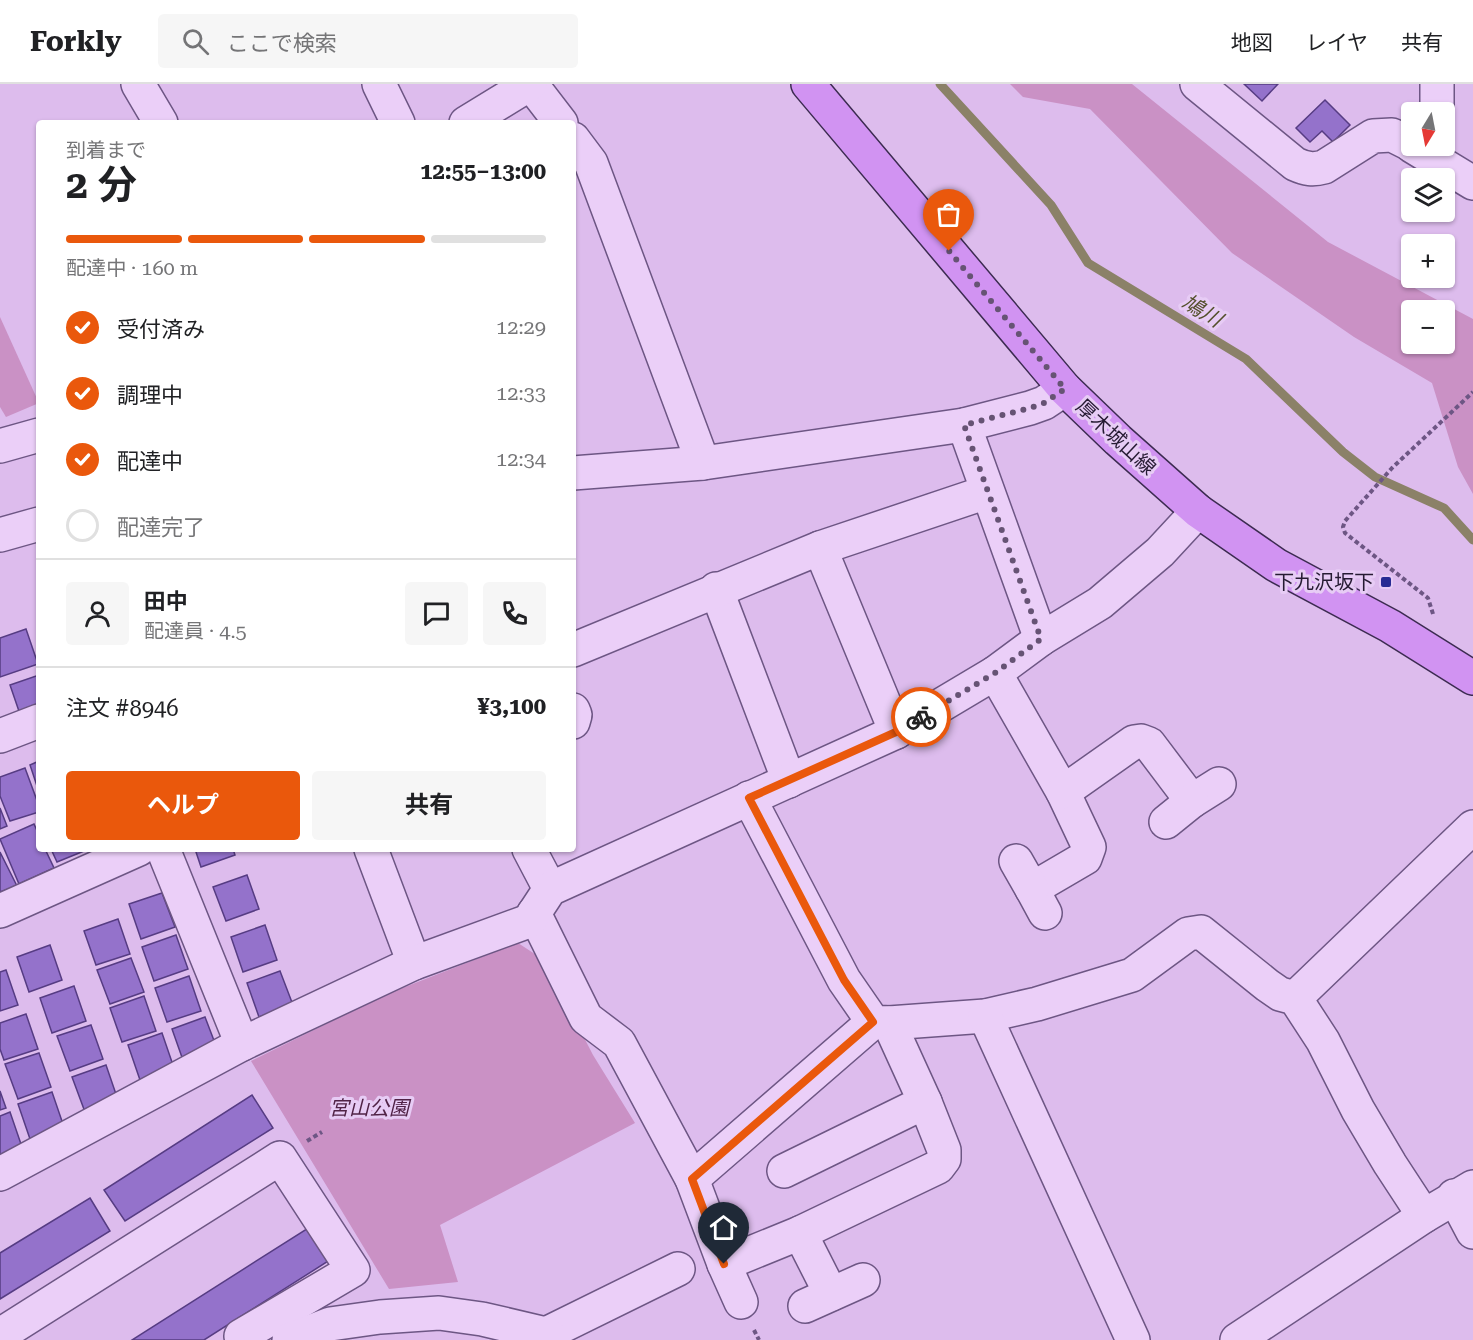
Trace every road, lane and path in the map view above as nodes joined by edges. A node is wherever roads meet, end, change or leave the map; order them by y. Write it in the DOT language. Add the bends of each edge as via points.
graph roads {
  1 [pos="138,84"];
  2 [pos="379,84"];
  3 [pos="531,84"];
  4 [pos="808,84"];
  5 [pos="1197,84"];
  6 [pos="1437,84"];
  7 [pos="1437,102"];
  8 [pos="159,120"];
  9 [pos="397,120"];
  10 [pos="471,120"];
  11 [pos="559,120"];
  12 [pos="1401,139"];
  13 [pos="576,143"];
  14 [pos="1432,156"];
  15 [pos="1473,183"];
  16 [pos="1065,389"];
  17 [pos="1473,392"];
  18 [pos="964,425"];
  19 [pos="36,436"];
  20 [pos="1,443"];
  21 [pos="703,463"];
  22 [pos="576,473"];
  23 [pos="987,492"];
  24 [pos="1198,511"];
  25 [pos="36,525"];
  26 [pos="0,535"];
  27 [pos="820,548"];
  28 [pos="716,589"];
  29 [pos="1433,621"];
  30 [pos="1041,639"];
  31 [pos="576,649"];
  32 [pos="995,673"];
  33 [pos="1473,678"];
  34 [pos="36,722"];
  35 [pos="896,732"];
  36 [pos="0,736"];
  37 [pos="789,781"];
  38 [pos="1063,792"];
  39 [pos="749,798"];
  40 [pos="1166,822"];
  41 [pos="1473,827"];
  42 [pos="133,852"];
  43 [pos="164,852"];
  44 [pos="372,852"];
  45 [pos="530,852"];
  46 [pos="1016,861"];
  47 [pos="542,901"];
  48 [pos="0,911"];
  49 [pos="414,963"];
  50 [pos="1295,998"];
  51 [pos="985,1016"];
  52 [pos="881,1023"];
  53 [pos="242,1044"];
  54 [pos="925,1102"];
  55 [pos="784,1171"];
  56 [pos="0,1174"];
  57 [pos="692,1179"];
  58 [pos="1464,1192"];
  59 [pos="1424,1216"];
  60 [pos="1473,1232"];
  61 [pos="800,1233"];
  62 [pos="724,1264"];
  63 [pos="678,1269"];
  64 [pos="863,1280"];
  65 [pos="741,1302"];
  66 [pos="0,1335"];
  67 [pos="550,1337"];
  68 [pos="242,1340"];
  69 [pos="289,1340"];
  70 [pos="1133,1340"];
  71 [pos="1237,1340"];
  1 -- 8 [label="street"];
  2 -- 9 [label="street"];
  3 -- 10 [label="street"];
  3 -- 11 [label="street"];
  4 -- 16 [label="main road, 厚木城山線"];
  5 -- 12 [label="street" via="1305,168 1324,167 1373,136 1392,135"];
  6 -- 7 [label="street"];
  13 -- 21 [label="street" via="591,163"];
  14 -- 15 [label="street"];
  16 -- 18 [label="street" via="1030,408"];
  16 -- 24 [label="main road, 厚木城山線"];
  17 -- 29 [label="path" via="1392,468 1343,527 1345,533 1428,598"];
  18 -- 21 [label="street"];
  18 -- 23 [label="street"];
  19 -- 20 [label="street"];
  21 -- 22 [label="street"];
  23 -- 27 [label="street"];
  23 -- 30 [label="street"];
  24 -- 30 [label="street" via="1160,552 1100,603"];
  24 -- 33 [label="main road, 厚木城山線" via="1276,565 1390,626"];
  25 -- 26 [label="street"];
  27 -- 28 [label="street"];
  27 -- 35 [label="street"];
  28 -- 31 [label="street"];
  28 -- 37 [label="street"];
  30 -- 32 [label="street"];
  32 -- 35 [label="street"];
  32 -- 38 [label="street"];
  34 -- 36 [label="street"];
  35 -- 37 [label="street"];
  37 -- 39 [label="street"];
  38 -- 40 [label="street" via="1141,741 1205,792"];
  38 -- 46 [label="street" via="1085,836 1089,848 1085,858 1039,901"];
  39 -- 47 [label="street"];
  39 -- 52 [label="street" via="844,980"];
  41 -- 50 [label="street"];
  42 -- 48 [label="street"];
  43 -- 53 [label="street"];
  44 -- 49 [label="street"];
  45 -- 47 [label="street"];
  47 -- 49 [label="street" via="529,921"];
  47 -- 57 [label="street" via="586,1018 619,1043"];
  49 -- 53 [label="street"];
  50 -- 51 [label="street" via="1280,994 1201,932 1194,932 1132,975"];
  50 -- 59 [label="street"];
  51 -- 52 [label="street"];
  51 -- 70 [label="street"];
  52 -- 54 [label="street"];
  52 -- 57 [label="street"];
  53 -- 56 [label="street"];
  54 -- 55 [label="street"];
  54 -- 61 [label="street" via="944,1150 938,1167"];
  57 -- 62 [label="street"];
  58 -- 59 [label="street"];
  58 -- 60 [label="street"];
  59 -- 71 [label="street"];
  61 -- 62 [label="street"];
  61 -- 64 [label="street" via="818,1300"];
  62 -- 65 [label="street"];
  63 -- 67 [label="street"];
  66 -- 68 [label="street" via="280,1158 352,1270 241,1336"];
  67 -- 69 [label="street" via="482,1319 439,1313 330,1324"];
}
